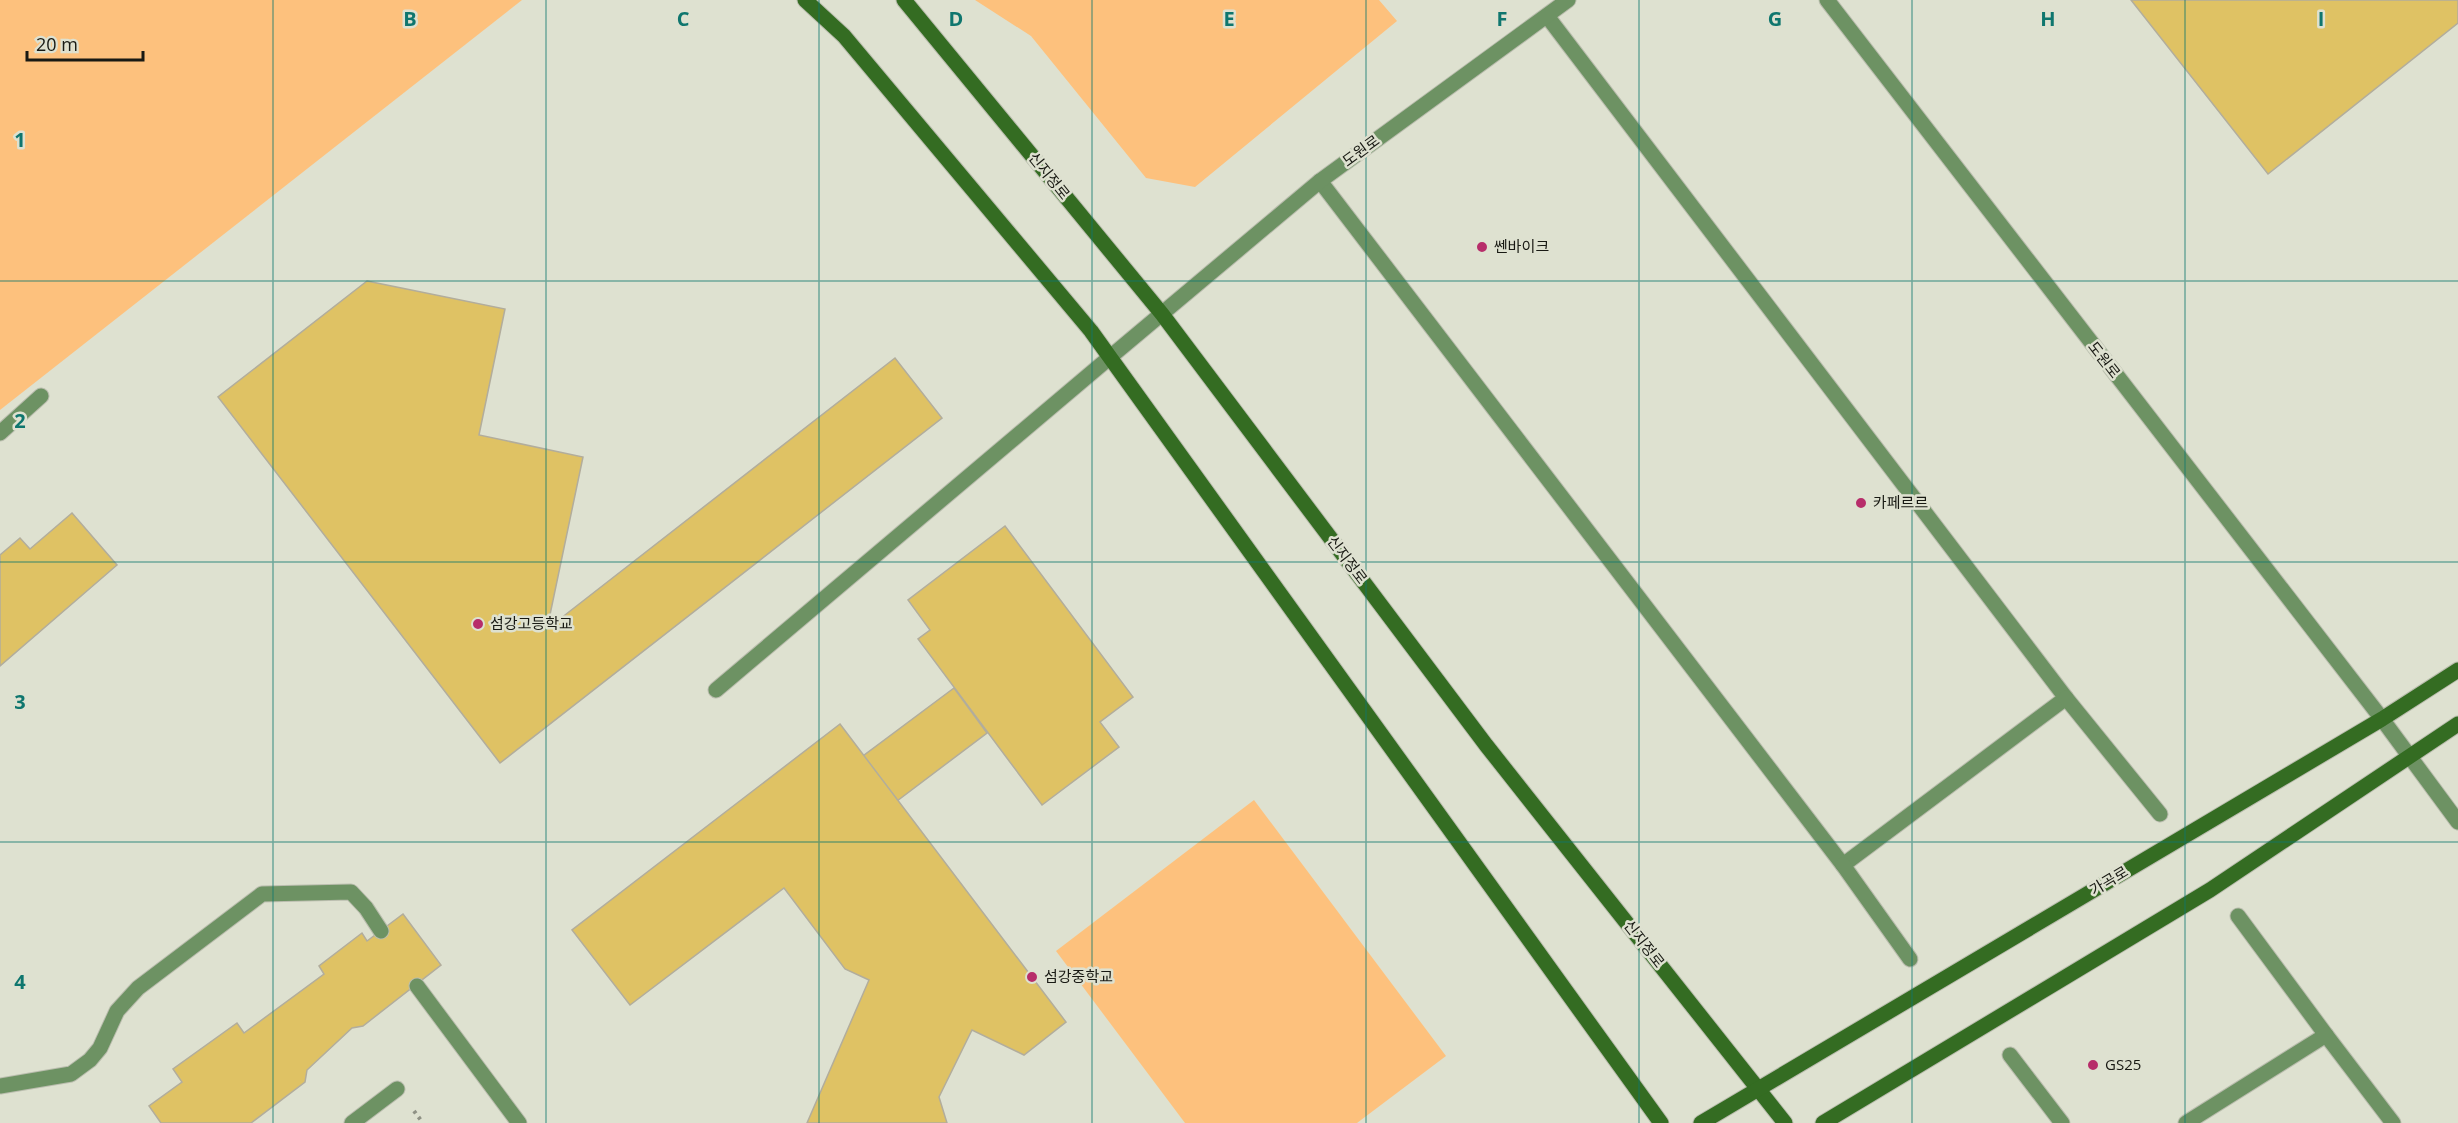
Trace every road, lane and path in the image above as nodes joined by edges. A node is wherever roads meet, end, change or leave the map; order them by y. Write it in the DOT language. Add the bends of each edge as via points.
graph roads {
  1 [pos="805,0"];
  2 [pos="904,0"];
  3 [pos="1568,0"];
  4 [pos="1827,0"];
  5 [pos="1547,16"];
  6 [pos="1320,181"];
  7 [pos="1162,314"];
  8 [pos="1109,358"];
  9 [pos="41,396"];
  10 [pos="0,434"];
  11 [pos="2458,670"];
  12 [pos="716,690"];
  13 [pos="2066,698"];
  14 [pos="2382,719"];
  15 [pos="2458,724"];
  16 [pos="2409,757"];
  17 [pos="2160,814"];
  18 [pos="2458,822"];
  19 [pos="1844,865"];
  20 [pos="2238,916"];
  21 [pos="381,931"];
  22 [pos="1910,958"];
  23 [pos="417,986"];
  24 [pos="2326,1035"];
  25 [pos="2010,1055"];
  26 [pos="0,1086"];
  27 [pos="1757,1088"];
  28 [pos="397,1089"];
  29 [pos="352,1123"];
  30 [pos="519,1123"];
  31 [pos="1661,1123"];
  32 [pos="1701,1123"];
  33 [pos="1785,1123"];
  34 [pos="1823,1123"];
  35 [pos="2062,1123"];
  36 [pos="2186,1123"];
  37 [pos="2393,1123"];
  1 -- 8 [label="street" via="844,36 1091,331"];
  2 -- 7 [label="street, 신지정로"];
  3 -- 5 [label="street, 도원로"];
  4 -- 14 [label="street, 도원로"];
  5 -- 6 [label="street, 도원로"];
  5 -- 13 [label="street"];
  6 -- 7 [label="street, 도원로"];
  6 -- 19 [label="street"];
  7 -- 8 [label="street, 도원로"];
  7 -- 27 [label="street, 신지정로" via="1486,745"];
  8 -- 12 [label="street, 도원로"];
  8 -- 31 [label="street"];
  9 -- 10 [label="street"];
  11 -- 14 [label="street, 가곡로"];
  13 -- 17 [label="street"];
  13 -- 19 [label="street"];
  14 -- 16 [label="street, 도원로"];
  14 -- 27 [label="street, 가곡로"];
  15 -- 16 [label="street"];
  16 -- 18 [label="street"];
  16 -- 34 [label="street" via="2210,890"];
  19 -- 22 [label="street"];
  20 -- 24 [label="street"];
  21 -- 26 [label="street" via="351,892 262,894 138,988 117,1011 100,1048 71,1074"];
  23 -- 30 [label="street"];
  24 -- 36 [label="street"];
  24 -- 37 [label="street"];
  25 -- 35 [label="street"];
  27 -- 32 [label="street, 가곡로"];
  27 -- 33 [label="street, 신지정로"];
  28 -- 29 [label="street"];
}
